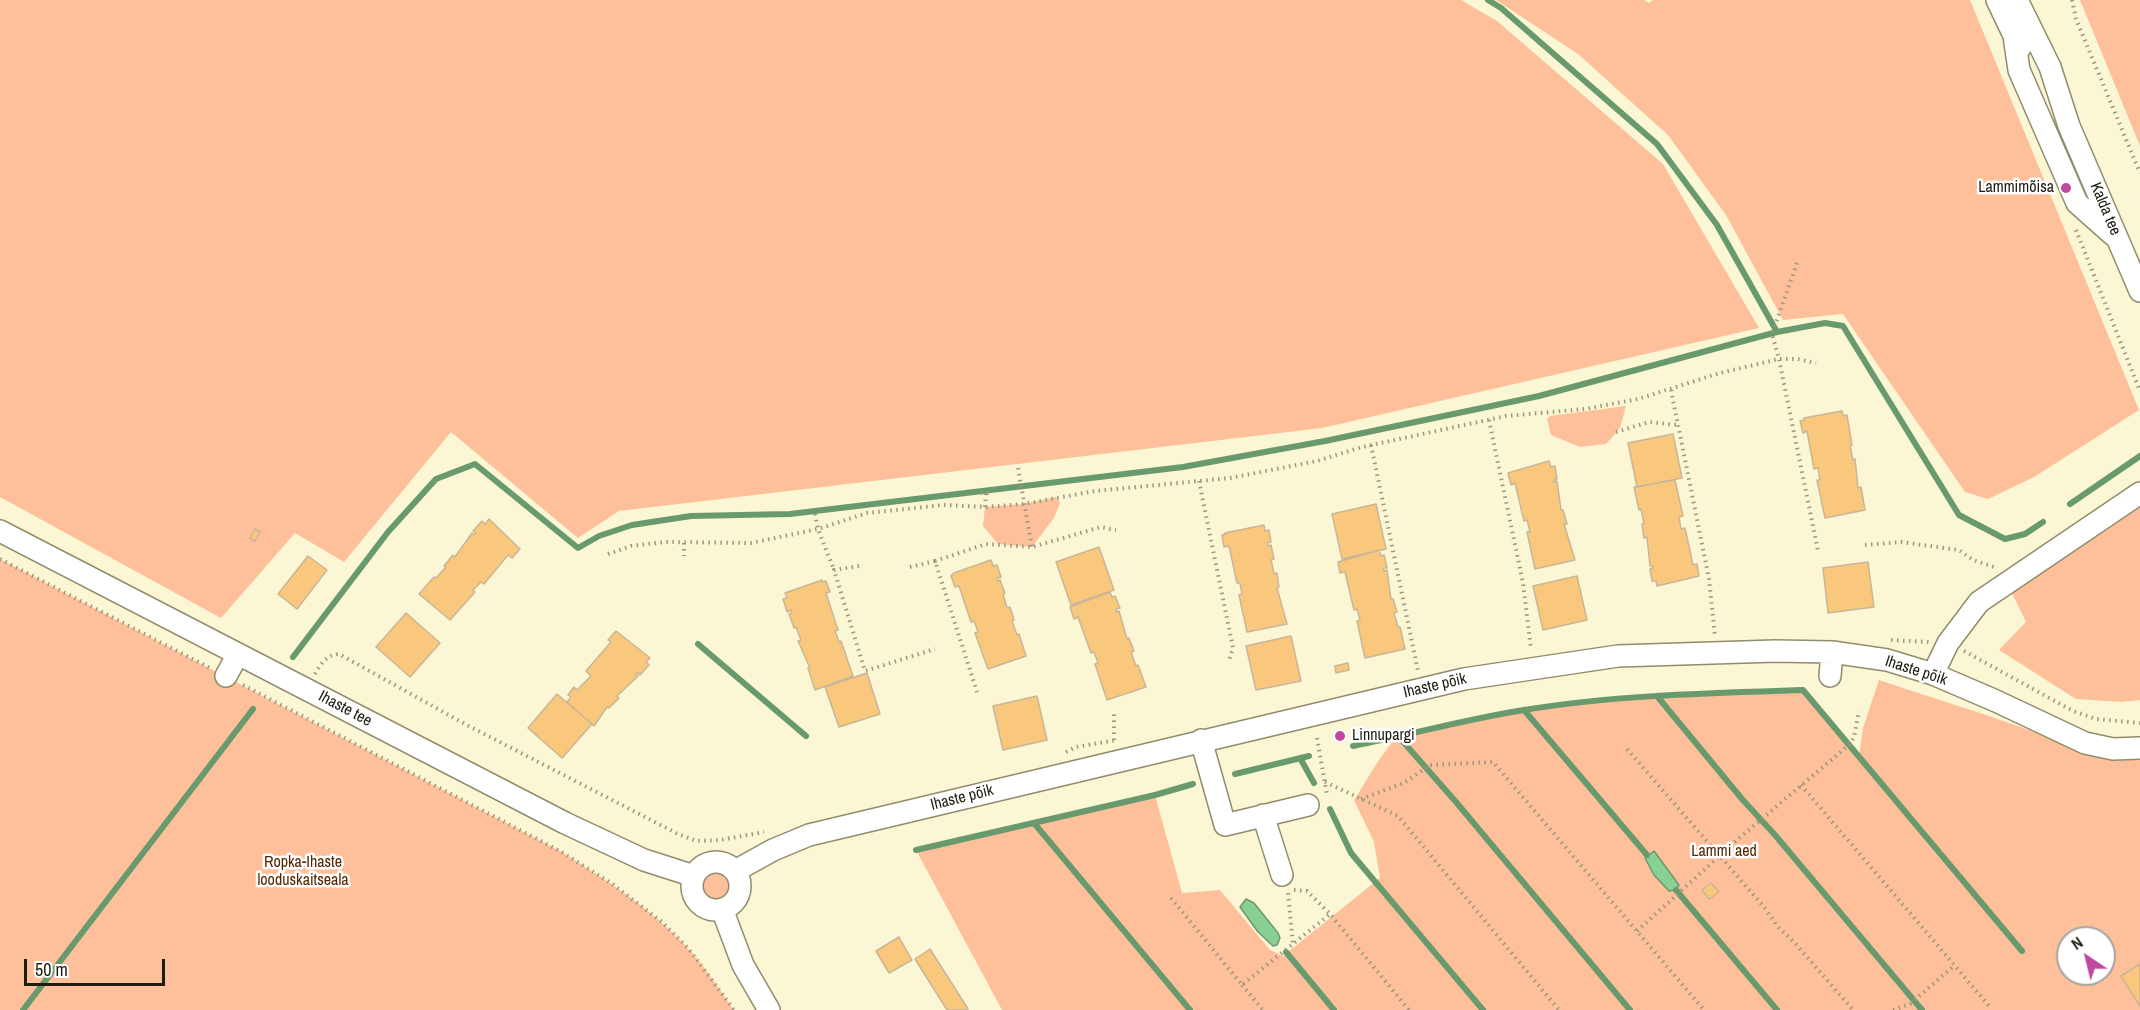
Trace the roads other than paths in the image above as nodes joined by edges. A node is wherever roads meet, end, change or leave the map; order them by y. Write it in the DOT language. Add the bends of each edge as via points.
graph roads {
  1 [pos="2014,2"];
  2 [pos="2014,36"];
  3 [pos="2069,126"];
  4 [pos="2118,240"];
  5 [pos="2140,291"];
  6 [pos="2140,493"];
  7 [pos="0,531"];
  8 [pos="1832,652"];
  9 [pos="238,654"];
  10 [pos="1933,674"];
  11 [pos="226,676"];
  12 [pos="1830,676"];
  13 [pos="1201,740"];
  14 [pos="2140,748"];
  15 [pos="1308,805"];
  16 [pos="1263,816"];
  17 [pos="735,871"];
  18 [pos="1282,875"];
  19 [pos="694,876"];
  20 [pos="722,909"];
  21 [pos="770,1010"];
  1 -- 2 [label="street, Kalda tee"];
  1 -- 3 [label="street, Kalda tee" via="2050,67"];
  2 -- 3 [label="street, Kalda tee" via="2035,77"];
  2 -- 4 [label="street" via="2019,70 2077,203"];
  3 -- 4 [label="street, Kalda tee"];
  4 -- 5 [label="street, Kalda tee"];
  6 -- 10 [label="street" via="1979,602 1948,643"];
  7 -- 9 [label="street, Ihaste tee"];
  8 -- 10 [label="street, Ihaste põik" via="1887,660"];
  8 -- 12 [label="street"];
  8 -- 13 [label="street, Ihaste põik" via="1618,656 1464,679"];
  9 -- 11 [label="street"];
  9 -- 19 [label="street, Ihaste tee" via="565,823 644,860"];
  10 -- 14 [label="street, Ihaste põik" via="2085,743 2113,749"];
  13 -- 16 [label="street" via="1225,825"];
  13 -- 17 [label="street, Ihaste põik" via="809,836"];
  15 -- 16 [label="street"];
  16 -- 18 [label="street"];
  17 -- 19 [label="street" via="729,865 713,862 705,864"];
  17 -- 20 [label="street" via="740,894"];
  19 -- 20 [label="street" via="693,891 700,904"];
  20 -- 21 [label="street" via="743,965"];
}
